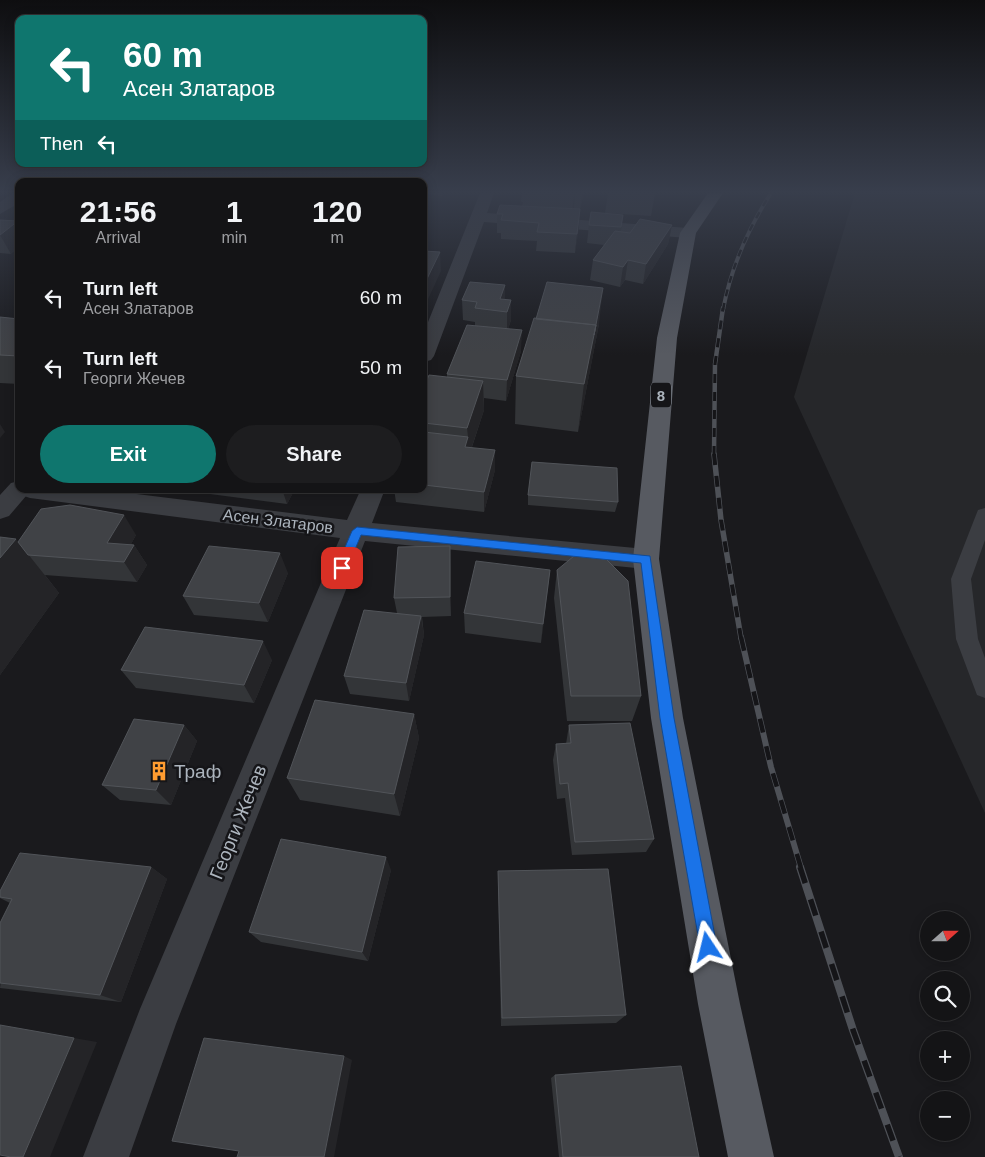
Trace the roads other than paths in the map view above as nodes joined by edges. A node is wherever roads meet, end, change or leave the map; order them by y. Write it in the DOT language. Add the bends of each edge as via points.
graph roads {
  1 [pos="466,247"];
  2 [pos="685,247"];
  3 [pos="427,348"];
  4 [pos="16,493"];
  5 [pos="61,493"];
  6 [pos="371,493"];
  7 [pos="0,510"];
  8 [pos="985,515"];
  9 [pos="357,531"];
  10 [pos="646,559"];
  11 [pos="985,688"];
  12 [pos="106,1157"];
  13 [pos="752,1157"];
  1 -- 3 [label="street"];
  2 -- 10 [label="main road, 8" via="667,338"];
  4 -- 7 [label="street"];
  5 -- 9 [label="street, Асен Златаров"];
  6 -- 9 [label="street, Георги Жечев"];
  8 -- 11 [label="lane" via="960,579 967,638"];
  9 -- 10 [label="street, Асен Златаров"];
  9 -- 12 [label="street, Георги Жечев" via="155,1024"];
  10 -- 13 [label="main road, 8" via="667,718 719,1004"];
}
